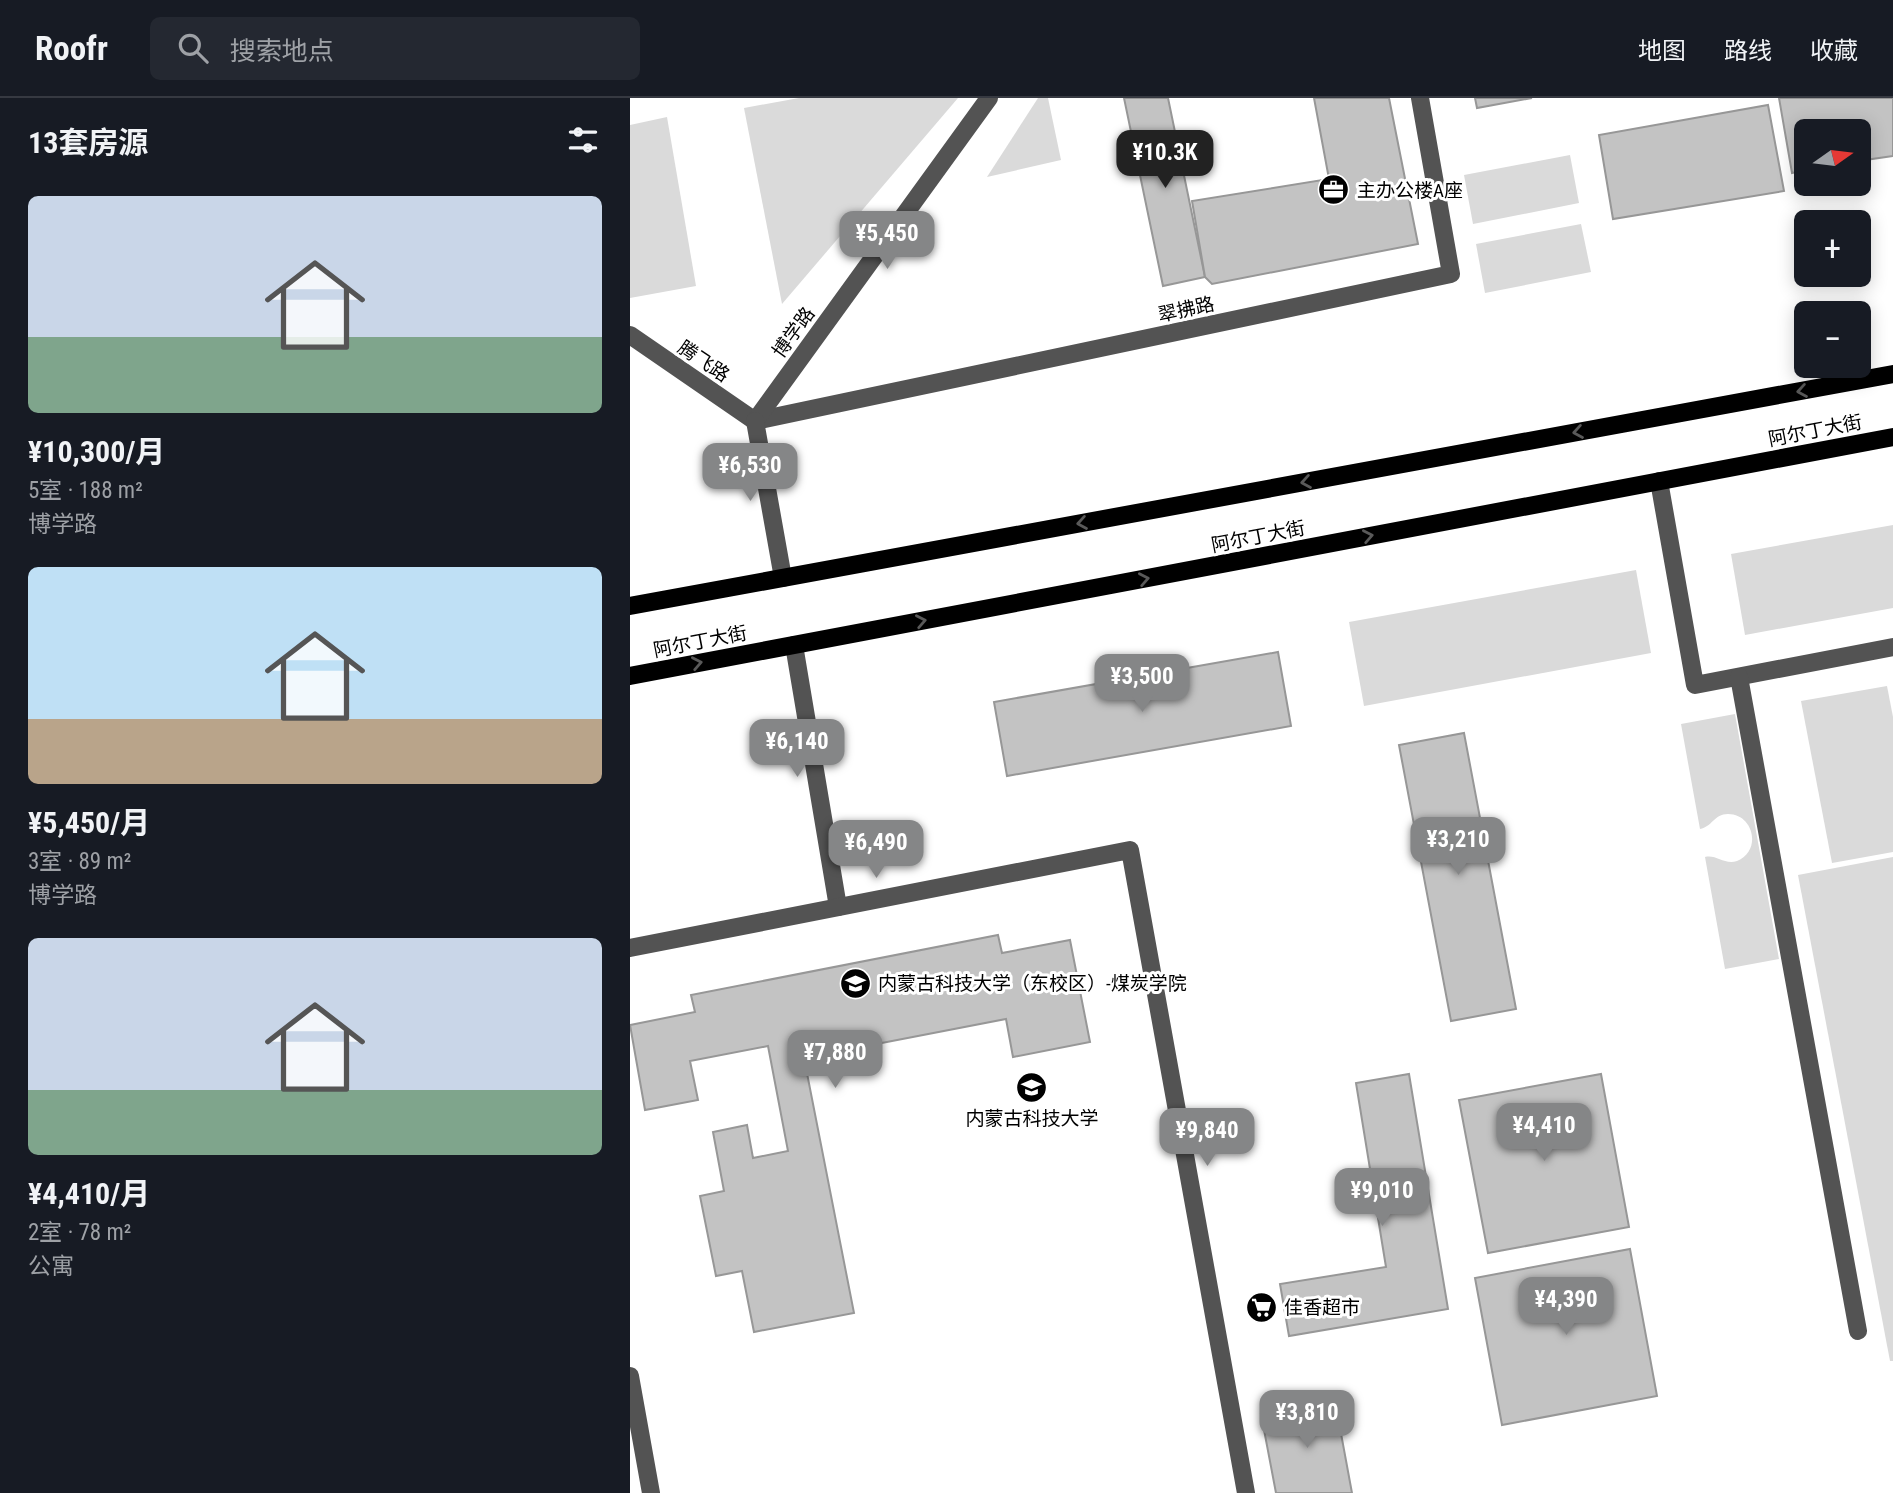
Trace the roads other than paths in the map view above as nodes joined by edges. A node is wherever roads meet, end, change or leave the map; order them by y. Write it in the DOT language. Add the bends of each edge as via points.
graph roads {
  1 [pos="989,98"];
  2 [pos="1420,98"];
  3 [pos="630,335"];
  4 [pos="1893,374"];
  5 [pos="755,421"];
  6 [pos="1893,437"];
  7 [pos="1659,481"];
  8 [pos="783,578"];
  9 [pos="630,606"];
  10 [pos="794,645"];
  11 [pos="1893,648"];
  12 [pos="630,676"];
  13 [pos="1739,677"];
  14 [pos="838,907"];
  15 [pos="630,947"];
  16 [pos="1858,1331"];
  17 [pos="630,1376"];
  18 [pos="651,1493"];
  19 [pos="1246,1493"];
  1 -- 5 [label="street, 博学路"];
  2 -- 5 [label="street, 翠拂路" via="1451,274"];
  3 -- 5 [label="street, 腾飞路"];
  4 -- 8 [label="main road, one-way"];
  5 -- 8 [label="street"];
  6 -- 7 [label="main road, 阿尔丁大街"];
  10 -- 7 [label="main road, 阿尔丁大街, one-way"];
  7 -- 13 [label="street" via="1695,685"];
  8 -- 9 [label="main road"];
  12 -- 10 [label="main road, 阿尔丁大街, one-way"];
  10 -- 14 [label="street"];
  11 -- 13 [label="street"];
  13 -- 16 [label="street"];
  14 -- 15 [label="street"];
  14 -- 19 [label="street" via="1130,850"];
  17 -- 18 [label="street"];
}
